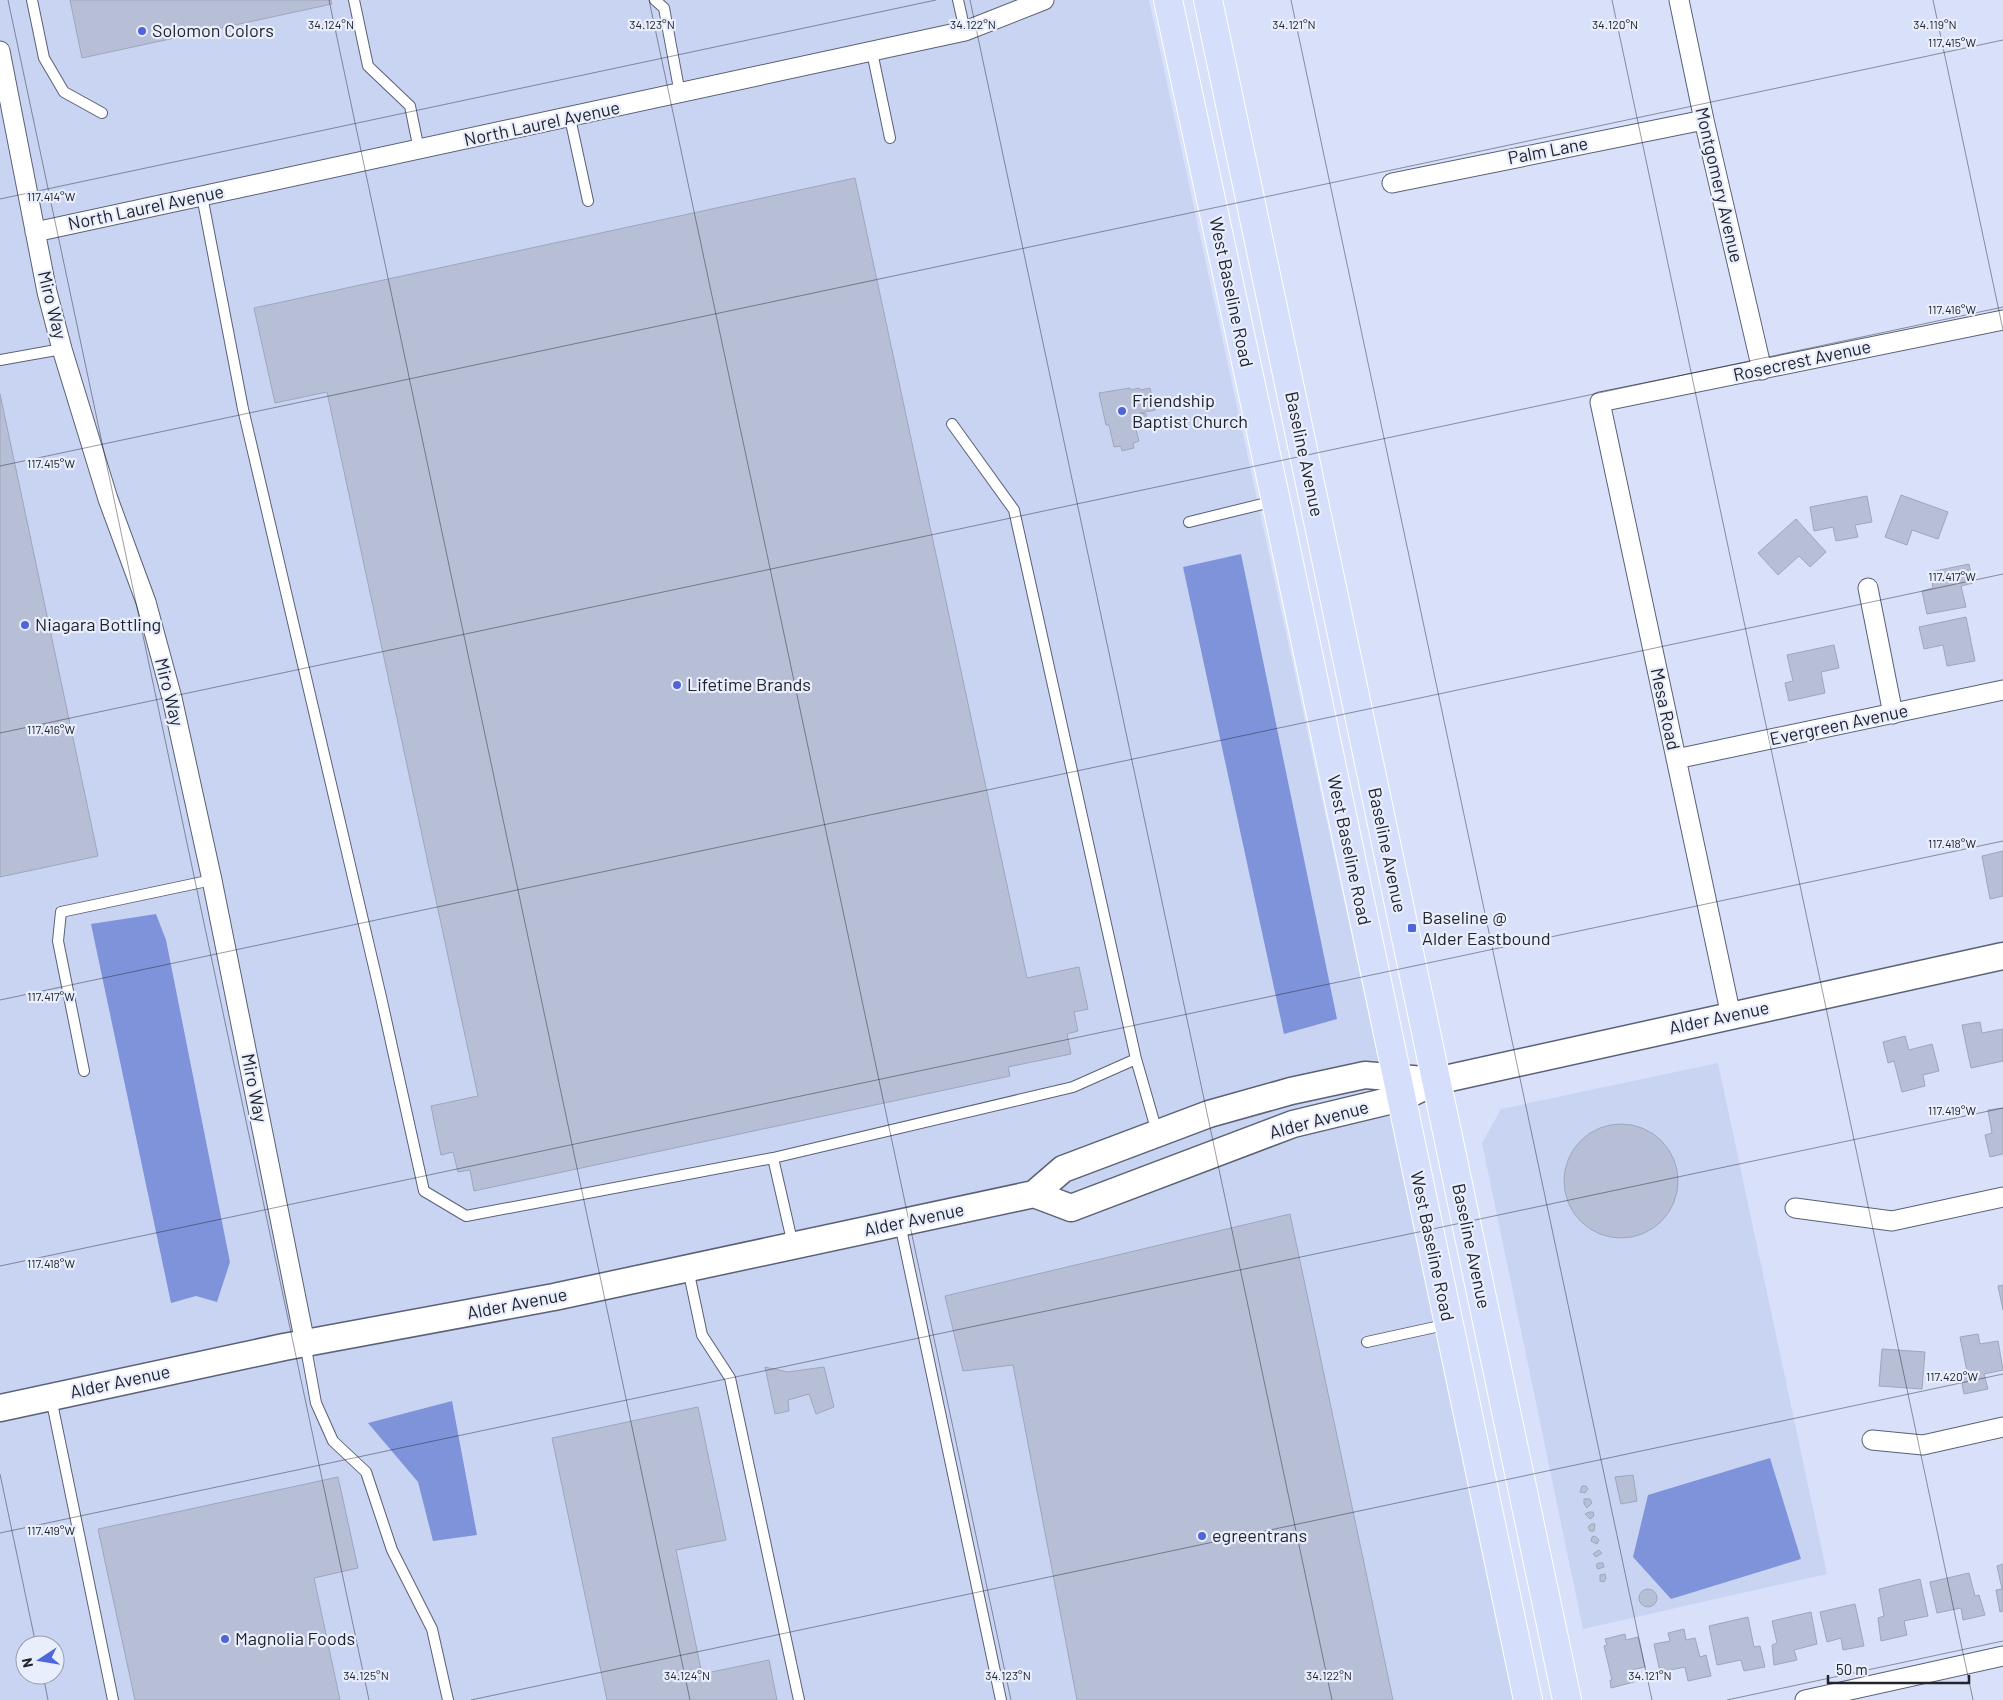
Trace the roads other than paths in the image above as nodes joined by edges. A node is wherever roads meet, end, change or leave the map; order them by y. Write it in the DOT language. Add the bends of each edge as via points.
graph roads {
  1 [pos="32,0"];
  2 [pos="354,0"];
  3 [pos="655,0"];
  4 [pos="958,0"];
  5 [pos="1044,0"];
  6 [pos="1168,0"];
  7 [pos="1208,0"];
  8 [pos="1679,0"];
  9 [pos="965,31"];
  10 [pos="0,50"];
  11 [pos="872,52"];
  12 [pos="680,94"];
  13 [pos="102,113"];
  14 [pos="570,118"];
  15 [pos="1704,120"];
  16 [pos="890,138"];
  17 [pos="419,150"];
  18 [pos="1392,182"];
  19 [pos="202,196"];
  20 [pos="588,200"];
  21 [pos="36,232"];
  22 [pos="2003,320"];
  23 [pos="62,349"];
  24 [pos="0,360"];
  25 [pos="1762,370"];
  26 [pos="1600,402"];
  27 [pos="952,424"];
  28 [pos="1276,501"];
  29 [pos="1189,522"];
  30 [pos="1868,588"];
  31 [pos="2003,690"];
  32 [pos="1893,714"];
  33 [pos="1676,759"];
  34 [pos="212,880"];
  35 [pos="2003,956"];
  36 [pos="1731,1016"];
  37 [pos="1136,1059"];
  38 [pos="84,1071"];
  39 [pos="1436,1081"];
  40 [pos="1399,1087"];
  41 [pos="1157,1133"];
  42 [pos="773,1158"];
  43 [pos="1034,1194"];
  44 [pos="2003,1197"];
  45 [pos="1795,1208"];
  46 [pos="900,1223"];
  47 [pos="793,1246"];
  48 [pos="688,1268"];
  49 [pos="1449,1324"];
  50 [pos="1367,1342"];
  51 [pos="305,1343"];
  52 [pos="51,1397"];
  53 [pos="0,1408"];
  54 [pos="2003,1427"];
  55 [pos="1872,1440"];
  56 [pos="2003,1656"];
  57 [pos="1884,1692"];
  58 [pos="113,1700"];
  59 [pos="448,1700"];
  60 [pos="799,1700"];
  61 [pos="1001,1700"];
  62 [pos="1528,1700"];
  63 [pos="1567,1700"];
  64 [pos="1805,1700"];
  1 -- 13 [label="lane" via="44,58 64,92"];
  2 -- 17 [label="lane" via="368,66 410,106"];
  3 -- 12 [label="lane" via="664,8"];
  4 -- 9 [label="lane"];
  5 -- 9 [label="street, North Laurel Avenue"];
  6 -- 28 [label="main road, West Baseline Road"];
  7 -- 39 [label="main road, Baseline Avenue"];
  8 -- 15 [label="street, Montgomery Avenue"];
  9 -- 11 [label="street, North Laurel Avenue"];
  10 -- 21 [label="street, Miro Way"];
  11 -- 12 [label="street, North Laurel Avenue"];
  11 -- 16 [label="lane"];
  12 -- 14 [label="street, North Laurel Avenue"];
  14 -- 17 [label="street, North Laurel Avenue"];
  14 -- 20 [label="lane"];
  15 -- 18 [label="street, Palm Lane"];
  15 -- 25 [label="street, Montgomery Avenue"];
  17 -- 19 [label="street, North Laurel Avenue"];
  19 -- 21 [label="street, North Laurel Avenue"];
  19 -- 42 [label="lane" via="244,409 424,1191 466,1216"];
  21 -- 23 [label="street, Miro Way"];
  22 -- 25 [label="street, Rosecrest Avenue"];
  23 -- 24 [label="lane"];
  23 -- 34 [label="street, Miro Way" via="90,443 154,631"];
  25 -- 26 [label="street, Rosecrest Avenue"];
  26 -- 33 [label="street, Mesa Road"];
  27 -- 37 [label="lane" via="1014,510"];
  28 -- 29 [label="lane"];
  28 -- 40 [label="main road, West Baseline Road"];
  30 -- 32 [label="street"];
  31 -- 32 [label="street, Evergreen Avenue"];
  32 -- 33 [label="street, Evergreen Avenue"];
  33 -- 36 [label="street, Mesa Road"];
  34 -- 38 [label="lane" via="61,912 58,941"];
  34 -- 51 [label="street, Miro Way"];
  35 -- 36 [label="main road, Alder Avenue"];
  36 -- 39 [label="main road, Alder Avenue"];
  37 -- 41 [label="lane"];
  37 -- 42 [label="lane" via="1073,1087"];
  39 -- 40 [label="main road, Alder Avenue"];
  39 -- 63 [label="main road, Baseline Avenue"];
  40 -- 41 [label="main road, Alder Avenue" via="1365,1075 1209,1114"];
  40 -- 43 [label="main road, Alder Avenue" via="1071,1208"];
  40 -- 49 [label="main road, West Baseline Road"];
  41 -- 43 [label="main road, Alder Avenue" via="1063,1169"];
  42 -- 47 [label="lane"];
  43 -- 46 [label="main road, Alder Avenue"];
  44 -- 45 [label="street" via="1892,1220"];
  46 -- 47 [label="main road, Alder Avenue"];
  46 -- 61 [label="lane"];
  47 -- 48 [label="main road, Alder Avenue"];
  48 -- 51 [label="main road, Alder Avenue" via="554,1297"];
  48 -- 60 [label="lane" via="702,1336 730,1378"];
  49 -- 50 [label="lane"];
  49 -- 62 [label="main road, West Baseline Road"];
  51 -- 52 [label="main road, Alder Avenue"];
  51 -- 59 [label="lane" via="316,1402 333,1441 366,1472 392,1550 432,1629"];
  52 -- 53 [label="main road, Alder Avenue"];
  52 -- 58 [label="lane"];
  54 -- 55 [label="street" via="1923,1445"];
  56 -- 57 [label="street"];
  57 -- 64 [label="street"];
}
